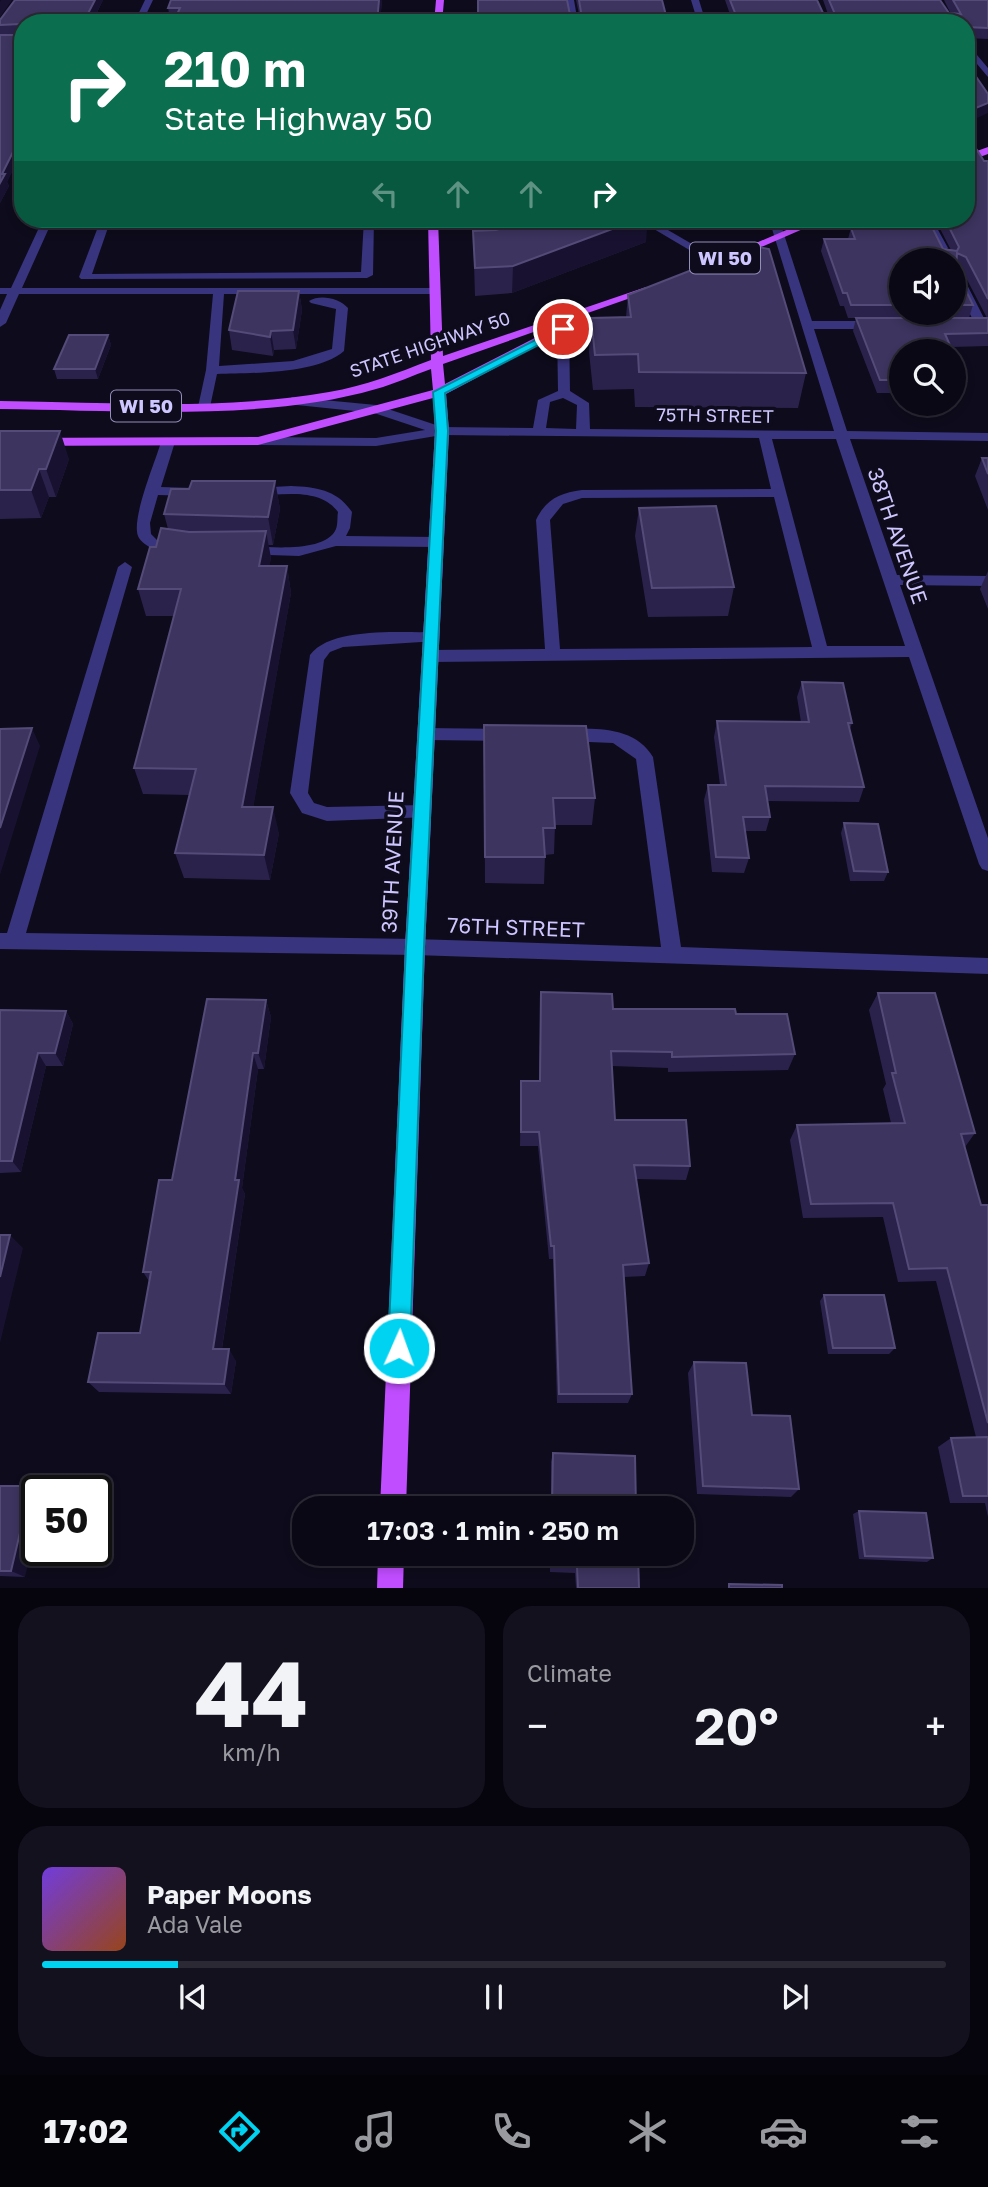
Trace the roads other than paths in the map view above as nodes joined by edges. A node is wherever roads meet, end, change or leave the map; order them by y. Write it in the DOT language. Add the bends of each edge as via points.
graph roads {
  1 [pos="984,62"];
  2 [pos="988,74"];
  3 [pos="44,228"];
  4 [pos="103,228"];
  5 [pos="369,228"];
  6 [pos="433,228"];
  7 [pos="505,228"];
  8 [pos="658,228"];
  9 [pos="776,228"];
  10 [pos="800,228"];
  11 [pos="932,228"];
  12 [pos="779,237"];
  13 [pos="530,238"];
  14 [pos="942,248"];
  15 [pos="717,262"];
  16 [pos="704,267"];
  17 [pos="304,275"];
  18 [pos="114,277"];
  19 [pos="667,282"];
  20 [pos="0,291"];
  21 [pos="15,291"];
  22 [pos="109,291"];
  23 [pos="312,291"];
  24 [pos="435,292"];
  25 [pos="220,296"];
  26 [pos="966,296"];
  27 [pos="337,297"];
  28 [pos="629,297"];
  29 [pos="0,323"];
  30 [pos="979,324"];
  31 [pos="808,325"];
  32 [pos="888,325"];
  33 [pos="563,329"];
  34 [pos="436,363"];
  35 [pos="212,370"];
  36 [pos="439,392"];
  37 [pos="564,393"];
  38 [pos="292,401"];
  39 [pos="0,405"];
  40 [pos="204,407"];
  41 [pos="376,409"];
  42 [pos="442,431"];
  43 [pos="539,432"];
  44 [pos="583,432"];
  45 [pos="764,435"];
  46 [pos="841,435"];
  47 [pos="988,437"];
  48 [pos="258,441"];
  49 [pos="0,442"];
  50 [pos="168,442"];
  51 [pos="152,491"];
  52 [pos="205,492"];
  53 [pos="244,492"];
  54 [pos="778,493"];
  55 [pos="336,541"];
  56 [pos="436,542"];
  57 [pos="188,551"];
  58 [pos="239,551"];
  59 [pos="125,567"];
  60 [pos="890,580"];
  61 [pos="988,581"];
  62 [pos="430,647"];
  63 [pos="915,651"];
  64 [pos="821,652"];
  65 [pos="553,655"];
  66 [pos="426,734"];
  67 [pos="522,735"];
  68 [pos="548,735"];
  69 [pos="422,812"];
  70 [pos="988,864"];
  71 [pos="7,942"];
  72 [pos="415,947"];
  73 [pos="672,955"];
  74 [pos="988,966"];
  75 [pos="393,1496"];
  76 [pos="391,1566"];
  77 [pos="390,1588"];
  1 -- 2 [label="street"];
  3 -- 21 [label="street"];
  4 -- 18 [label="street" via="85,277"];
  5 -- 17 [label="street" via="367,275"];
  6 -- 24 [label="main road, 39TH AVENUE"];
  7 -- 13 [label="street" via="506,239 518,243"];
  8 -- 15 [label="street"];
  9 -- 12 [label="street, 38TH AVENUE"];
  10 -- 12 [label="main road, WI 50"];
  11 -- 14 [label="street"];
  12 -- 15 [label="main road, WI 50"];
  12 -- 31 [label="street, 38TH AVENUE"];
  15 -- 16 [label="main road, WI 50"];
  17 -- 18 [label="street"];
  17 -- 23 [label="street"];
  18 -- 22 [label="street"];
  19 -- 28 [label="main road, WI 50"];
  20 -- 21 [label="street"];
  21 -- 22 [label="street"];
  21 -- 29 [label="street"];
  22 -- 25 [label="street"];
  23 -- 25 [label="street"];
  23 -- 27 [label="street"];
  24 -- 27 [label="street"];
  24 -- 34 [label="main road, 39TH AVENUE"];
  25 -- 27 [label="street"];
  25 -- 35 [label="street"];
  26 -- 30 [label="street"];
  27 -- 35 [label="street" via="342,308 338,351 276,366"];
  28 -- 33 [label="main road, STATE HIGHWAY 50 / WI 50"];
  28 -- 34 [label="main road, STATE HIGHWAY 50 / WI 50"];
  31 -- 32 [label="street"];
  31 -- 46 [label="street, 38TH AVENUE"];
  33 -- 36 [label="main road, STATE HIGHWAY 50 / WI 50"];
  33 -- 37 [label="street"];
  34 -- 36 [label="main road, 39TH AVENUE"];
  34 -- 38 [label="main road, STATE HIGHWAY 50 / WI 50" via="373,386"];
  35 -- 40 [label="street"];
  36 -- 41 [label="main road, STATE HIGHWAY 50 / WI 50"];
  36 -- 42 [label="main road, 39TH AVENUE"];
  37 -- 43 [label="street" via="544,400"];
  37 -- 44 [label="street" via="583,403"];
  38 -- 40 [label="main road, STATE HIGHWAY 50 / WI 50"];
  38 -- 41 [label="street, 75TH STREET"];
  39 -- 40 [label="main road, STATE HIGHWAY 50 / WI 50"];
  41 -- 42 [label="street, 75TH STREET"];
  41 -- 48 [label="main road, STATE HIGHWAY 50 / WI 50"];
  42 -- 43 [label="street, 75TH STREET"];
  42 -- 48 [label="street, 75TH STREET" via="376,442"];
  42 -- 56 [label="main road, 39TH AVENUE"];
  43 -- 44 [label="street, 75TH STREET"];
  44 -- 45 [label="street, 75TH STREET"];
  45 -- 46 [label="street, 75TH STREET"];
  45 -- 54 [label="street"];
  46 -- 47 [label="street, 75TH STREET"];
  46 -- 60 [label="street, 38TH AVENUE"];
  48 -- 50 [label="main road, STATE HIGHWAY 50 / WI 50"];
  49 -- 50 [label="main road, STATE HIGHWAY 50 / WI 50"];
  50 -- 51 [label="street"];
  51 -- 52 [label="street"];
  51 -- 57 [label="street" via="144,535 167,550"];
  53 -- 55 [label="street" via="334,496 345,512 343,531"];
  54 -- 64 [label="street"];
  54 -- 65 [label="street" via="582,494 564,496 549,505 542,520"];
  55 -- 56 [label="street"];
  55 -- 58 [label="street" via="302,551"];
  56 -- 62 [label="main road, 39TH AVENUE"];
  59 -- 71 [label="street"];
  60 -- 61 [label="street"];
  60 -- 63 [label="street, 38TH AVENUE"];
  62 -- 65 [label="street"];
  62 -- 66 [label="main road, 39TH AVENUE"];
  62 -- 69 [label="street" via="342,642 324,648 316,659 299,793 308,808 327,814"];
  63 -- 64 [label="street"];
  63 -- 70 [label="street, 38TH AVENUE"];
  64 -- 65 [label="street"];
  66 -- 67 [label="street"];
  66 -- 69 [label="main road, 39TH AVENUE"];
  68 -- 73 [label="street" via="614,735 644,757"];
  69 -- 72 [label="main road, 39TH AVENUE"];
  71 -- 72 [label="street, 76TH STREET"];
  72 -- 73 [label="street, 76TH STREET"];
  72 -- 75 [label="main road, 39TH AVENUE"];
  73 -- 74 [label="street, 76TH STREET"];
  76 -- 77 [label="main road"];
}
